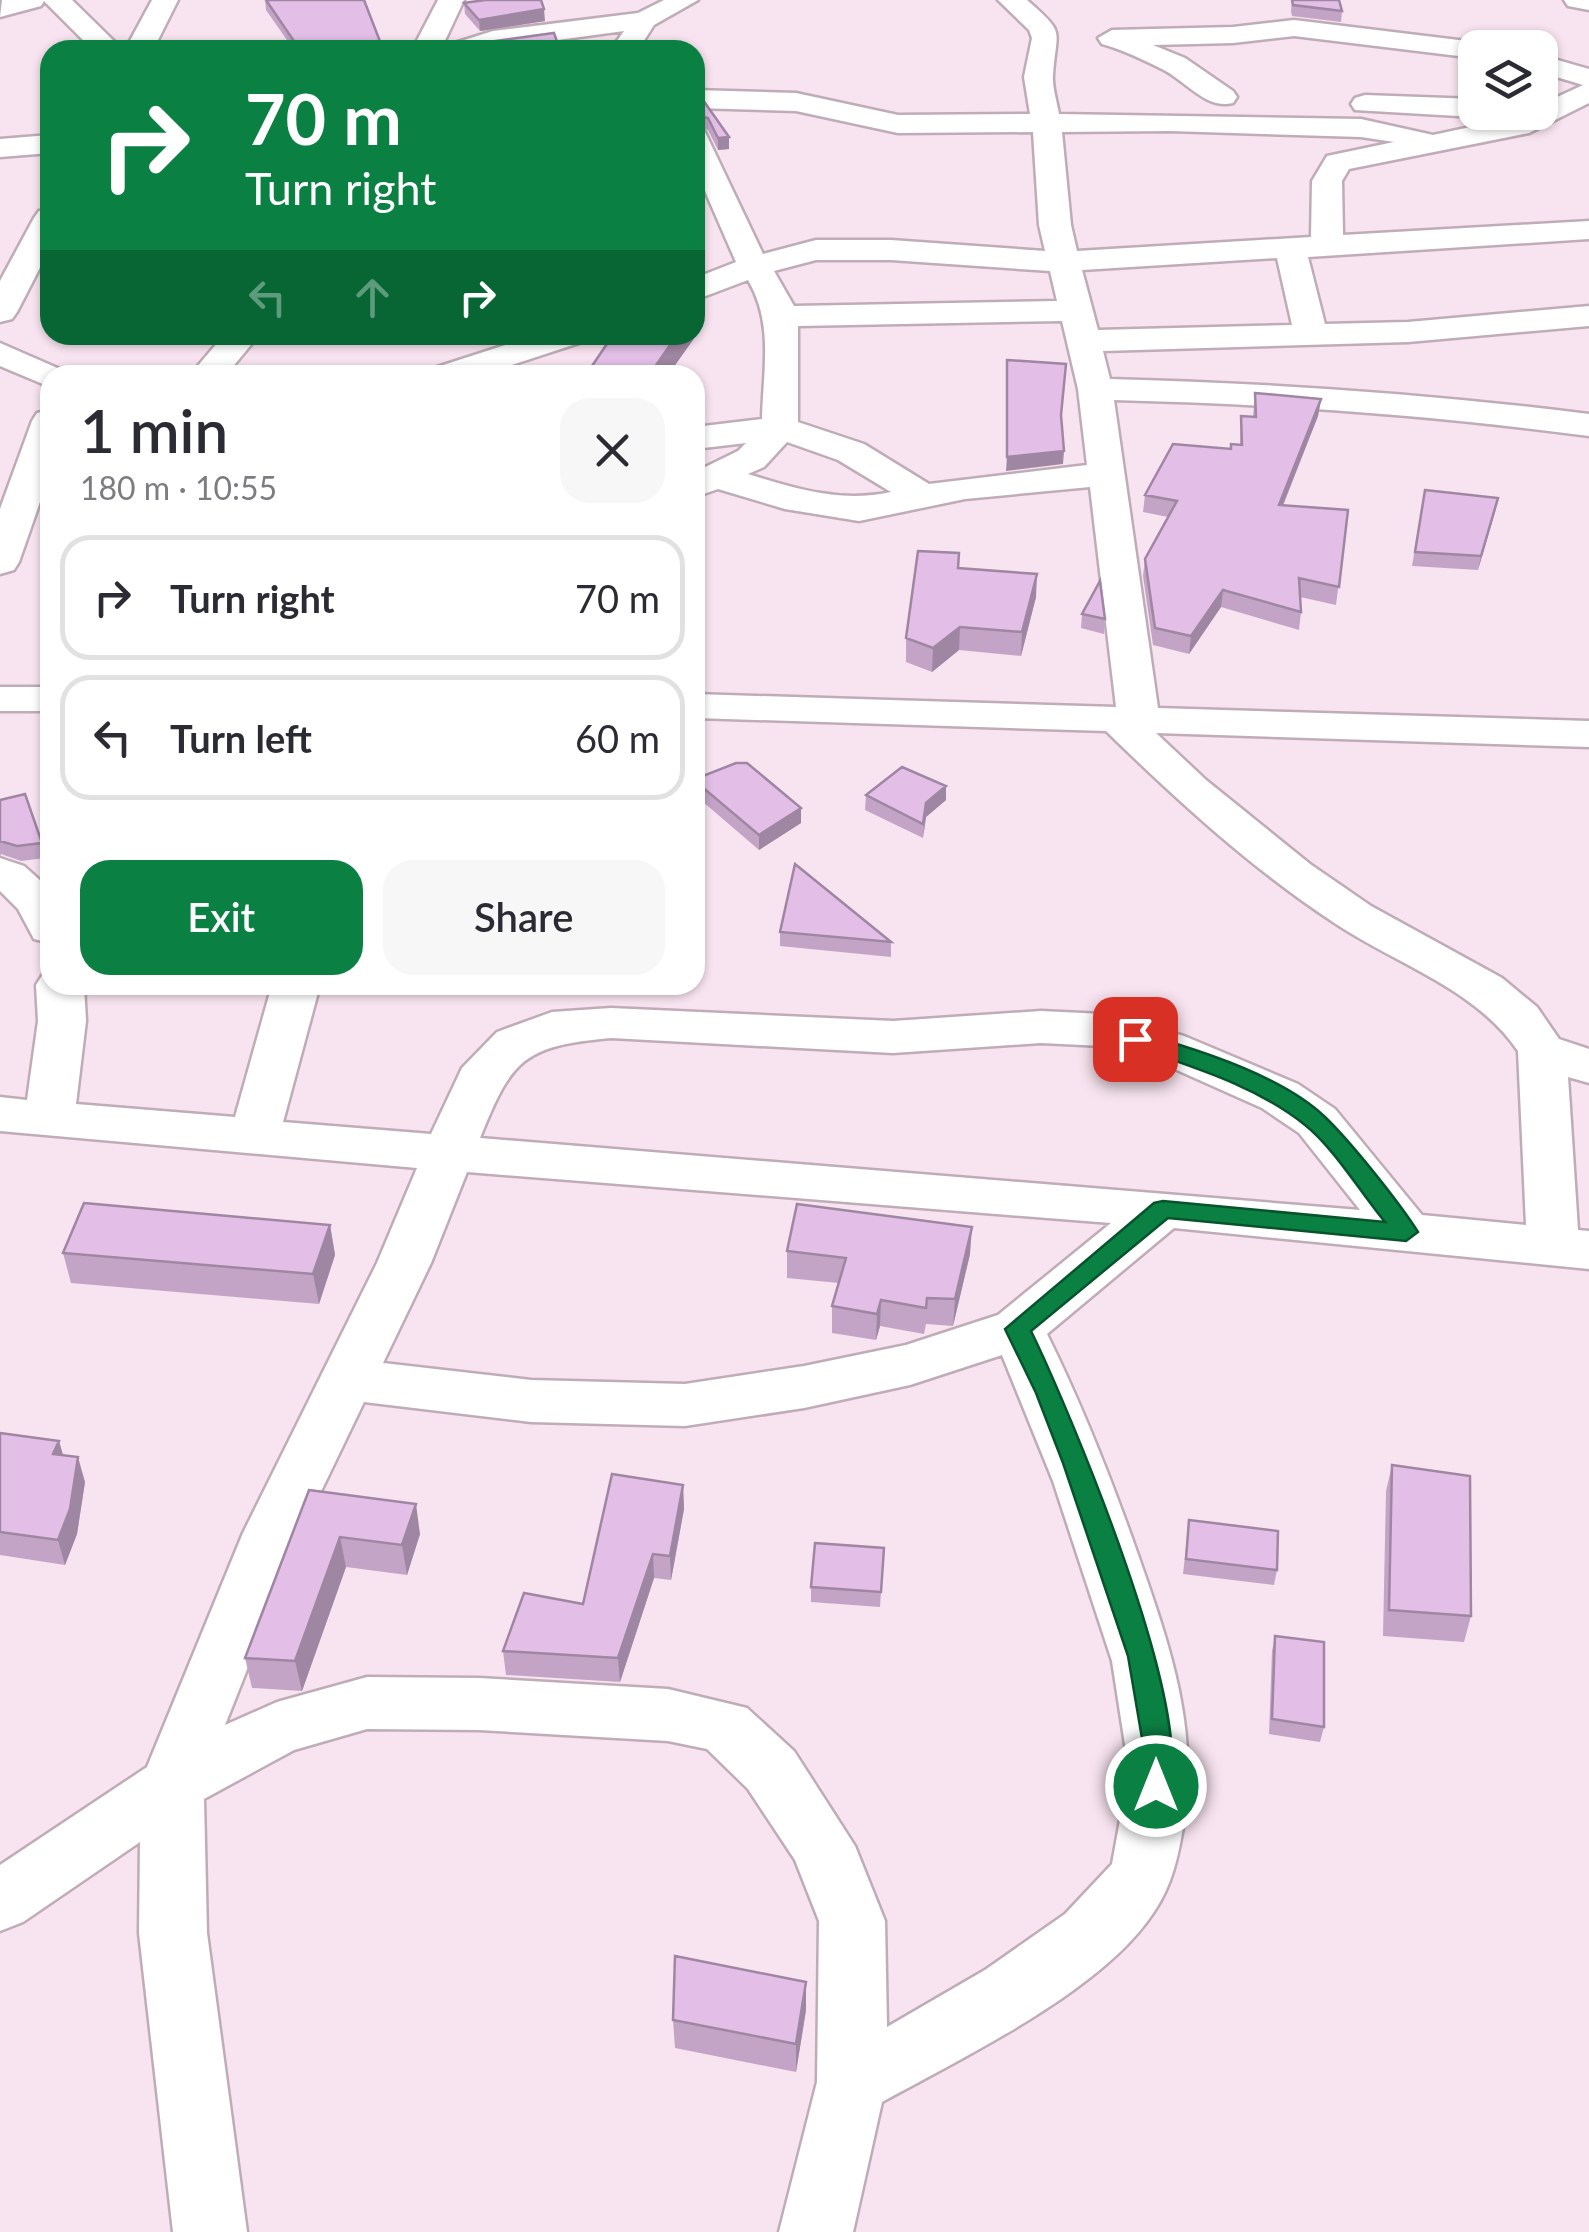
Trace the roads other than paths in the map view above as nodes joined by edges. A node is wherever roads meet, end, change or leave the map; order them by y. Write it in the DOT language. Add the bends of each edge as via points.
graph roads {
  1 [pos="32,0"];
  2 [pos="57,0"];
  3 [pos="165,0"];
  4 [pos="451,0"];
  5 [pos="685,0"];
  6 [pos="1011,0"];
  7 [pos="1268,0"];
  8 [pos="1577,0"];
  9 [pos="1589,2"];
  10 [pos="0,9"];
  11 [pos="644,20"];
  12 [pos="1279,28"];
  13 [pos="1079,32"];
  14 [pos="98,40"];
  15 [pos="144,40"];
  16 [pos="431,40"];
  17 [pos="493,40"];
  18 [pos="632,40"];
  19 [pos="1458,48"];
  20 [pos="1589,49"];
  21 [pos="1564,70"];
  22 [pos="1589,92"];
  23 [pos="1224,96"];
  24 [pos="705,99"];
  25 [pos="1558,106"];
  26 [pos="1458,107"];
  27 [pos="1170,122"];
  28 [pos="1046,123"];
  29 [pos="1509,130"];
  30 [pos="40,145"];
  31 [pos="1432,145"];
  32 [pos="0,148"];
  33 [pos="705,155"];
  34 [pos="705,217"];
  35 [pos="730,218"];
  36 [pos="1589,230"];
  37 [pos="40,237"];
  38 [pos="1327,245"];
  39 [pos="1290,247"];
  40 [pos="1061,262"];
  41 [pos="754,266"];
  42 [pos="705,286"];
  43 [pos="0,312"];
  44 [pos="780,316"];
  45 [pos="1589,316"];
  46 [pos="1079,326"];
  47 [pos="1311,336"];
  48 [pos="233,345"];
  49 [pos="539,345"];
  50 [pos="0,353"];
  51 [pos="216,365"];
  52 [pos="477,365"];
  53 [pos="40,372"];
  54 [pos="1095,389"];
  55 [pos="1589,425"];
  56 [pos="780,428"];
  57 [pos="705,437"];
  58 [pos="40,443"];
  59 [pos="706,482"];
  60 [pos="1107,485"];
  61 [pos="924,497"];
  62 [pos="9,512"];
  63 [pos="0,562"];
  64 [pos="40,699"];
  65 [pos="0,700"];
  66 [pos="705,706"];
  67 [pos="1128,721"];
  68 [pos="1589,734"];
  69 [pos="0,871"];
  70 [pos="40,909"];
  71 [pos="61,995"];
  72 [pos="293,995"];
  73 [pos="1542,1050"];
  74 [pos="1589,1068"];
  75 [pos="24,1117"];
  76 [pos="255,1134"];
  77 [pos="451,1154"];
  78 [pos="1163,1209"];
  79 [pos="1406,1232"];
  80 [pos="1571,1248"];
  81 [pos="1017,1329"];
  82 [pos="348,1380"];
  83 [pos="172,1785"];
  84 [pos="0,1901"];
  85 [pos="852,2082"];
  86 [pos="210,2232"];
  87 [pos="816,2232"];
  1 -- 10 [label="street"];
  2 -- 14 [label="street"];
  3 -- 15 [label="street"];
  4 -- 16 [label="street"];
  5 -- 11 [label="street"];
  6 -- 13 [label="street"];
  7 -- 12 [label="street"];
  8 -- 9 [label="street"];
  11 -- 17 [label="street"];
  11 -- 18 [label="street"];
  12 -- 13 [label="street" via="1233,36"];
  12 -- 19 [label="street"];
  13 -- 23 [label="street" via="1175,64"];
  13 -- 28 [label="street" via="1046,38 1038,77"];
  20 -- 21 [label="street"];
  22 -- 25 [label="street"];
  23 -- 26 [label="street"];
  23 -- 27 [label="street" via="1171,98"];
  24 -- 28 [label="street" via="796,102 898,124"];
  27 -- 28 [label="street"];
  27 -- 31 [label="street" via="1360,128"];
  28 -- 40 [label="street"];
  29 -- 31 [label="street"];
  30 -- 32 [label="street"];
  31 -- 38 [label="street" via="1338,162 1327,181"];
  33 -- 35 [label="street"];
  34 -- 35 [label="street"];
  35 -- 41 [label="street"];
  36 -- 38 [label="street"];
  37 -- 43 [label="street"];
  38 -- 39 [label="street"];
  39 -- 40 [label="street"];
  39 -- 47 [label="street"];
  40 -- 41 [label="street" via="842,249"];
  40 -- 46 [label="street"];
  41 -- 42 [label="street"];
  41 -- 44 [label="street"];
  44 -- 46 [label="street"];
  44 -- 56 [label="street"];
  45 -- 47 [label="street"];
  46 -- 47 [label="street"];
  46 -- 54 [label="street"];
  48 -- 51 [label="street"];
  49 -- 52 [label="street"];
  50 -- 53 [label="street"];
  54 -- 55 [label="street" via="1265,393"];
  54 -- 60 [label="street"];
  56 -- 57 [label="street"];
  56 -- 59 [label="street" via="751,459"];
  56 -- 61 [label="street" via="851,452"];
  58 -- 62 [label="street"];
  59 -- 61 [label="street" via="858,510"];
  60 -- 61 [label="street" via="1063,478"];
  60 -- 67 [label="street"];
  62 -- 63 [label="street"];
  64 -- 65 [label="street"];
  66 -- 67 [label="street"];
  67 -- 68 [label="street"];
  67 -- 73 [label="street" via="1168,769 1294,874 1485,990 1520,1018"];
  69 -- 70 [label="street" via="21,882"];
  71 -- 75 [label="street" via="62,1021"];
  72 -- 76 [label="street"];
  73 -- 74 [label="street"];
  73 -- 80 [label="street"];
  75 -- 76 [label="street"];
  76 -- 77 [label="street"];
  77 -- 78 [label="street"];
  77 -- 79 [label="street" via="479,1079 514,1043 552,1028 611,1023 893,1036 1103,1030 1167,1047 1292,1104 1351,1160"];
  77 -- 82 [label="street"];
  78 -- 79 [label="street"];
  78 -- 81 [label="street"];
  79 -- 80 [label="street"];
  81 -- 82 [label="street" via="910,1365 685,1404 531,1401"];
  81 -- 85 [label="street" via="1076,1463 1142,1656 1158,1750 1141,1877 1106,1922 1061,1955 971,2017"];
  82 -- 83 [label="street" via="272,1534"];
  83 -- 84 [label="street"];
  83 -- 85 [label="street" via="277,1728 367,1703 668,1715 725,1727 772,1770 822,1846 852,1921"];
  83 -- 86 [label="street" via="173,1933"];
  85 -- 87 [label="street"];
}
